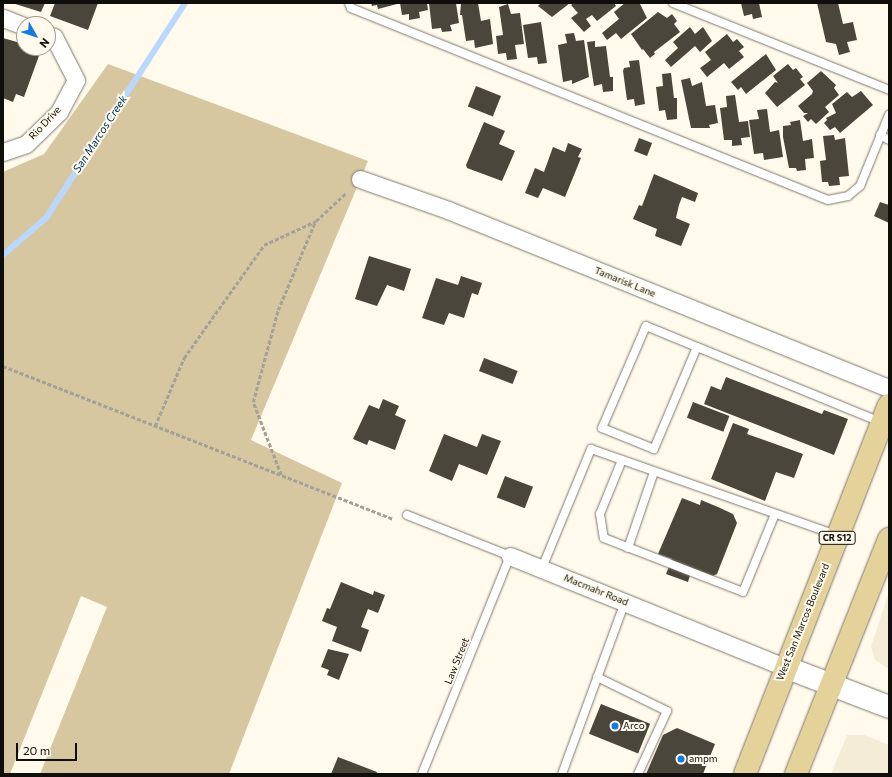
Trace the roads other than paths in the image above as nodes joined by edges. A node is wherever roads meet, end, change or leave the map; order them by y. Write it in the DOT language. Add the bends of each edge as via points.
graph roads {
  1 [pos="349,3"];
  2 [pos="673,3"];
  3 [pos="3,18"];
  4 [pos="16,23"];
  5 [pos="56,45"];
  6 [pos="889,90"];
  7 [pos="889,115"];
  8 [pos="880,135"];
  9 [pos="889,140"];
  10 [pos="3,152"];
  11 [pos="360,179"];
  12 [pos="697,347"];
  13 [pos="889,388"];
  14 [pos="885,414"];
  15 [pos="622,460"];
  16 [pos="654,472"];
  17 [pos="775,514"];
  18 [pos="407,515"];
  19 [pos="837,536"];
  20 [pos="889,539"];
  21 [pos="628,548"];
  22 [pos="510,556"];
  23 [pos="542,568"];
  24 [pos="625,602"];
  25 [pos="785,667"];
  26 [pos="598,677"];
  27 [pos="831,685"];
  28 [pos="889,707"];
  29 [pos="422,774"];
  30 [pos="562,774"];
  31 [pos="638,774"];
  32 [pos="745,774"];
  33 [pos="796,774"];
  1 -- 8 [label="lane" via="351,8 828,200 848,196 860,186"];
  2 -- 6 [label="lane"];
  3 -- 4 [label="street"];
  5 -- 10 [label="street, Rio Drive" via="76,80 59,112 26,144"];
  7 -- 8 [label="lane"];
  8 -- 9 [label="lane"];
  11 -- 13 [label="street, Tamarisk Lane" via="448,210"];
  12 -- 12 [label="lane" via="646,326 602,428 654,449"];
  12 -- 14 [label="lane"];
  14 -- 19 [label="main road, West San Marcos Boulevard / CR S12"];
  15 -- 16 [label="lane"];
  15 -- 21 [label="lane" via="600,514 604,538"];
  15 -- 23 [label="lane" via="591,449"];
  16 -- 17 [label="lane"];
  16 -- 21 [label="lane"];
  17 -- 19 [label="lane"];
  17 -- 21 [label="lane" via="742,592"];
  18 -- 22 [label="lane, Macmahr Road"];
  19 -- 25 [label="main road, West San Marcos Boulevard / CR S12"];
  20 -- 27 [label="main road"];
  22 -- 23 [label="street, Macmahr Road"];
  22 -- 29 [label="lane, Law Street"];
  23 -- 24 [label="street, Macmahr Road"];
  24 -- 25 [label="street, Macmahr Road"];
  24 -- 26 [label="lane"];
  25 -- 27 [label="main road"];
  25 -- 32 [label="main road, West San Marcos Boulevard / CR S12"];
  26 -- 30 [label="lane"];
  26 -- 31 [label="lane" via="667,711"];
  27 -- 28 [label="main road"];
  27 -- 33 [label="main road"];
}
